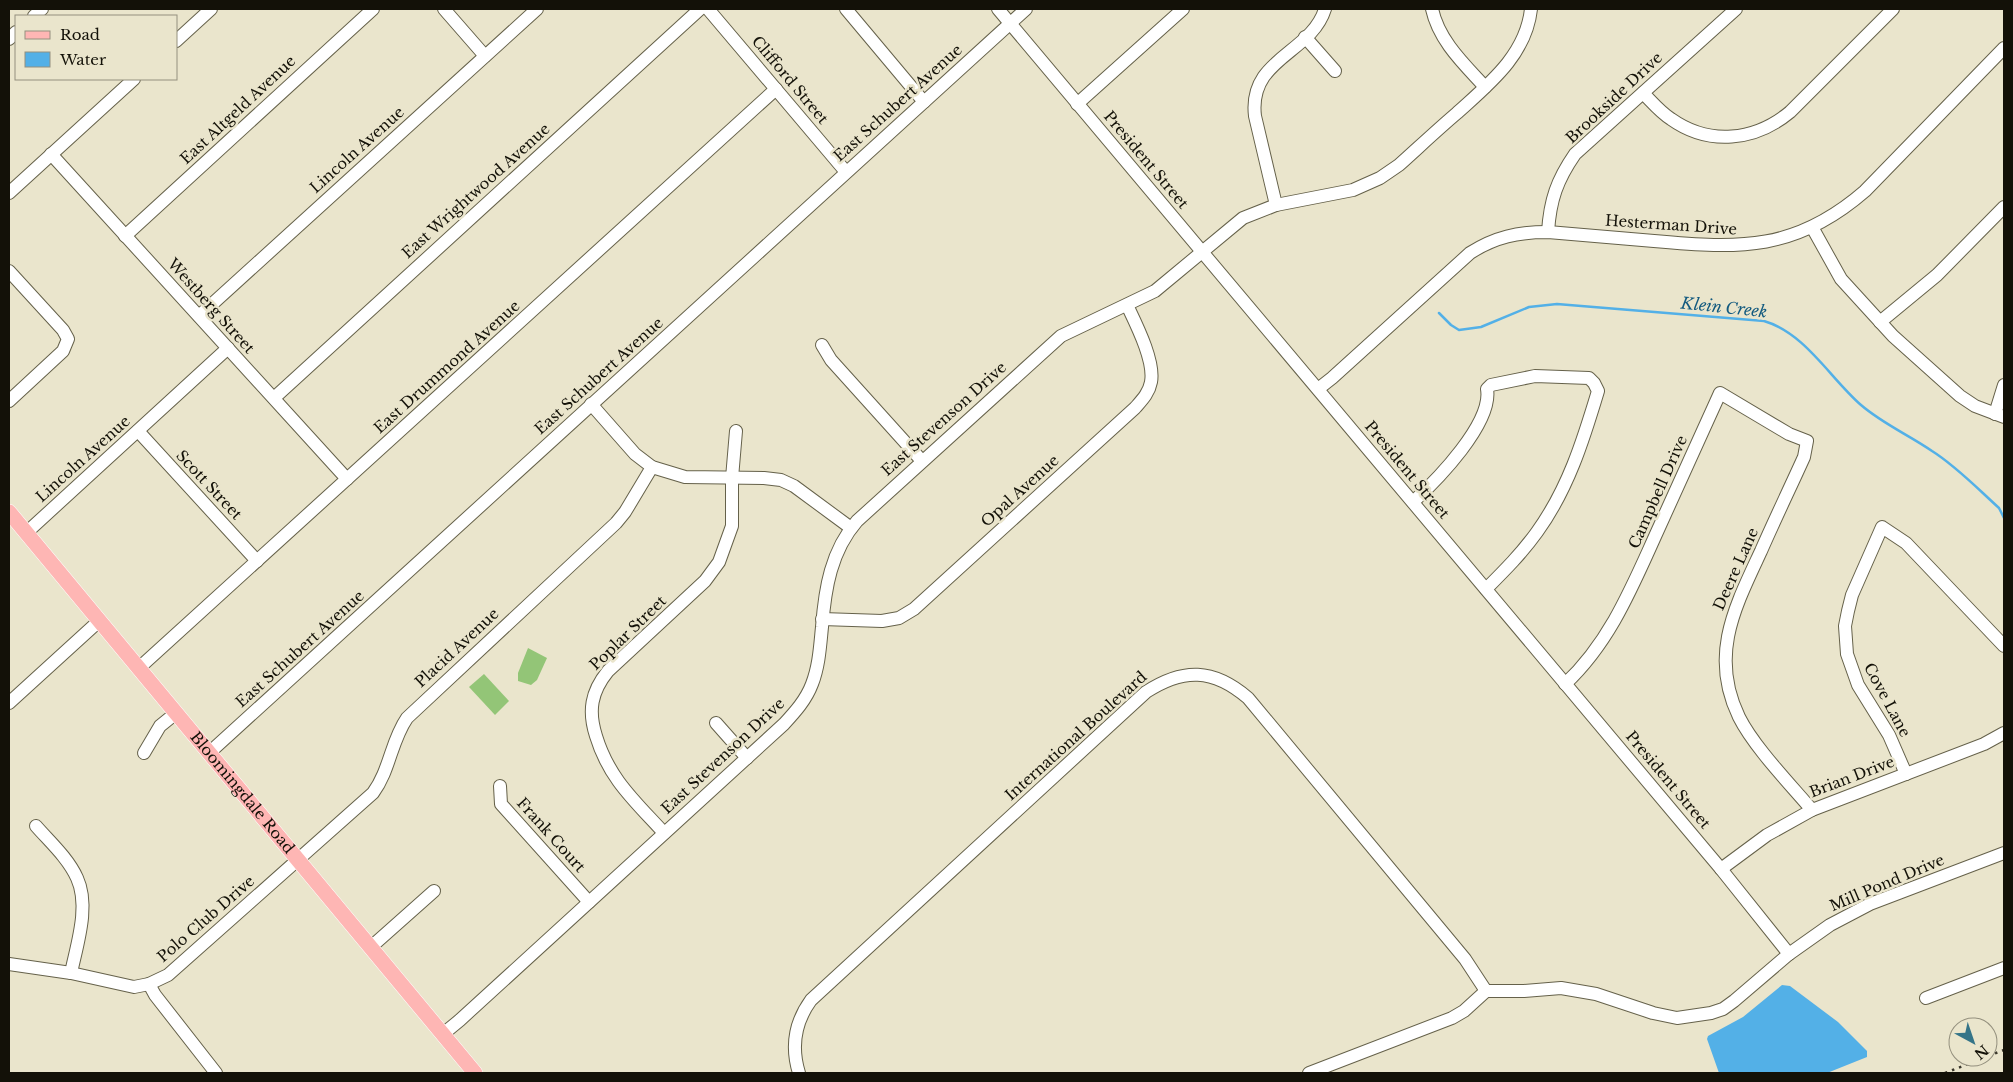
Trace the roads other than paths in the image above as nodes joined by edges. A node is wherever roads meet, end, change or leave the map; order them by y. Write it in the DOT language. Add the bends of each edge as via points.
graph roads {
  1 [pos="211,9"];
  2 [pos="373,9"];
  3 [pos="444,9"];
  4 [pos="537,9"];
  5 [pos="700,9"];
  6 [pos="708,9"];
  7 [pos="846,9"];
  8 [pos="998,9"];
  9 [pos="1026,9"];
  10 [pos="1183,9"];
  11 [pos="1325,9"];
  12 [pos="1432,9"];
  13 [pos="1531,9"];
  14 [pos="1736,9"];
  15 [pos="1893,9"];
  16 [pos="1010,23"];
  17 [pos="1305,37"];
  18 [pos="178,39"];
  19 [pos="2004,48"];
  20 [pos="485,56"];
  21 [pos="1335,71"];
  22 [pos="133,80"];
  23 [pos="1485,87"];
  24 [pos="776,89"];
  25 [pos="1643,93"];
  26 [pos="924,102"];
  27 [pos="1077,104"];
  28 [pos="52,154"];
  29 [pos="846,172"];
  30 [pos="9,193"];
  31 [pos="1276,205"];
  32 [pos="2004,206"];
  33 [pos="1812,227"];
  34 [pos="1548,232"];
  35 [pos="125,236"];
  36 [pos="1201,252"];
  37 [pos="9,271"];
  38 [pos="1127,305"];
  39 [pos="199,316"];
  40 [pos="1880,322"];
  41 [pos="822,344"];
  42 [pos="228,348"];
  43 [pos="2004,384"];
  44 [pos="1318,389"];
  45 [pos="274,398"];
  46 [pos="9,401"];
  47 [pos="592,404"];
  48 [pos="2000,416"];
  49 [pos="736,430"];
  50 [pos="138,431"];
  51 [pos="1808,441"];
  52 [pos="922,461"];
  53 [pos="652,467"];
  54 [pos="732,478"];
  55 [pos="347,479"];
  56 [pos="1413,502"];
  57 [pos="15,524"];
  58 [pos="851,528"];
  59 [pos="257,561"];
  60 [pos="1486,589"];
  61 [pos="822,619"];
  62 [pos="100,621"];
  63 [pos="2004,646"];
  64 [pos="139,668"];
  65 [pos="1565,684"];
  66 [pos="9,703"];
  67 [pos="176,713"];
  68 [pos="716,723"];
  69 [pos="2004,733"];
  70 [pos="144,753"];
  71 [pos="209,753"];
  72 [pos="747,758"];
  73 [pos="1906,774"];
  74 [pos="500,786"];
  75 [pos="1812,810"];
  76 [pos="36,826"];
  77 [pos="664,833"];
  78 [pos="2004,852"];
  79 [pos="298,859"];
  80 [pos="1722,869"];
  81 [pos="434,891"];
  82 [pos="589,902"];
  83 [pos="371,947"];
  84 [pos="1789,954"];
  85 [pos="9,964"];
  86 [pos="2004,968"];
  87 [pos="72,973"];
  88 [pos="148,984"];
  89 [pos="1486,991"];
  90 [pos="1926,998"];
  91 [pos="443,1034"];
  92 [pos="213,1072"];
  93 [pos="475,1073"];
  94 [pos="799,1073"];
  95 [pos="1309,1073"];
  1 -- 18 [label="street"];
  2 -- 35 [label="street, East Altgeld Avenue"];
  3 -- 20 [label="street"];
  4 -- 20 [label="street, Lincoln Avenue"];
  5 -- 45 [label="street, East Wrightwood Avenue"];
  6 -- 24 [label="street, Clifford Street"];
  7 -- 26 [label="street"];
  8 -- 16 [label="street, President Street"];
  9 -- 16 [label="street, East Schubert Avenue"];
  10 -- 27 [label="street"];
  11 -- 17 [label="street" via="1321,20"];
  12 -- 23 [label="street" via="1452,50"];
  13 -- 23 [label="street, East Stevenson Drive" via="1530,22 1512,58"];
  14 -- 25 [label="street, Brookside Drive"];
  15 -- 25 [label="street" via="1790,112 1775,124 1756,132 1734,137 1698,133 1669,118"];
  16 -- 26 [label="street, East Schubert Avenue"];
  16 -- 27 [label="street, President Street"];
  17 -- 21 [label="street"];
  17 -- 31 [label="street" via="1265,74 1256,89 1255,116"];
  19 -- 33 [label="street, Hesterman Drive" via="1865,191 1842,210"];
  20 -- 39 [label="street, Lincoln Avenue"];
  22 -- 28 [label="street"];
  23 -- 31 [label="street, East Stevenson Drive" via="1399,165 1380,178 1353,190"];
  24 -- 29 [label="street, Clifford Street"];
  24 -- 55 [label="street, East Drummond Avenue"];
  25 -- 34 [label="street, Brookside Drive" via="1580,149 1567,165 1554,192"];
  26 -- 29 [label="street, East Schubert Avenue"];
  27 -- 36 [label="street, President Street"];
  28 -- 30 [label="street"];
  28 -- 35 [label="street, Westberg Street"];
  29 -- 47 [label="street, East Schubert Avenue"];
  31 -- 36 [label="street, East Stevenson Drive" via="1243,218"];
  32 -- 40 [label="street" via="1932,281"];
  33 -- 34 [label="street, Hesterman Drive" via="1769,241 1723,246"];
  33 -- 40 [label="street" via="1841,279"];
  34 -- 44 [label="street, Hesterman Drive" via="1508,235 1470,253"];
  35 -- 39 [label="street, Westberg Street"];
  36 -- 38 [label="street, East Stevenson Drive" via="1155,291"];
  36 -- 44 [label="street, President Street"];
  37 -- 46 [label="street" via="68,338 63,351"];
  38 -- 52 [label="street, East Stevenson Drive" via="1061,336"];
  38 -- 61 [label="street, Opal Avenue" via="1150,366 1151,382 1145,397 1135,408 914,609 899,618 882,621"];
  39 -- 42 [label="street, Westberg Street"];
  40 -- 48 [label="street" via="1960,396"];
  41 -- 52 [label="street" via="831,360"];
  42 -- 45 [label="street, Westberg Street"];
  42 -- 50 [label="street, Lincoln Avenue"];
  43 -- 48 [label="street"];
  44 -- 56 [label="street, President Street"];
  45 -- 55 [label="street, Westberg Street"];
  47 -- 53 [label="street" via="636,454"];
  47 -- 71 [label="street, East Schubert Avenue"];
  49 -- 54 [label="street, Poplar Street"];
  50 -- 57 [label="street, Lincoln Avenue"];
  50 -- 59 [label="street, Scott Street"];
  51 -- 65 [label="street, Campbell Drive" via="1790,434 1720,392 1622,609 1600,645"];
  51 -- 75 [label="street, Deere Lane" via="1804,457 1732,616 1725,669 1740,719"];
  52 -- 58 [label="street, East Stevenson Drive"];
  53 -- 54 [label="street" via="685,477"];
  53 -- 79 [label="street, Placid Avenue" via="616,523 407,718 393,744 380,783"];
  54 -- 58 [label="street" via="781,480"];
  54 -- 77 [label="street, Poplar Street" via="732,526 719,562 706,581 608,671 591,705 600,751 612,774"];
  55 -- 59 [label="street, East Drummond Avenue"];
  56 -- 60 [label="street, President Street"];
  56 -- 60 [label="street" via="1462,449 1487,405 1487,389 1491,385 1534,376 1589,378 1594,383 1598,391 1565,486 1519,556"];
  57 -- 62 [label="main road, Bloomingdale Road"];
  58 -- 61 [label="street, East Stevenson Drive" via="828,574"];
  59 -- 64 [label="street, East Drummond Avenue"];
  60 -- 65 [label="street, President Street"];
  61 -- 72 [label="street, East Stevenson Drive" via="816,670 803,702"];
  62 -- 64 [label="main road, Bloomingdale Road"];
  62 -- 66 [label="street"];
  63 -- 73 [label="street, Cove Lane" via="1906,543 1882,527 1850,603 1845,626 1847,654 1858,685 1889,734"];
  64 -- 67 [label="main road, Bloomingdale Road"];
  65 -- 80 [label="street, President Street"];
  67 -- 70 [label="street" via="160,726"];
  67 -- 71 [label="main road, Bloomingdale Road"];
  68 -- 72 [label="street"];
  69 -- 73 [label="street, Brian Drive"];
  71 -- 79 [label="main road, Bloomingdale Road"];
  72 -- 77 [label="street, East Stevenson Drive"];
  73 -- 75 [label="street, Brian Drive"];
  74 -- 82 [label="street, Frank Court" via="501,804"];
  75 -- 80 [label="street, Brian Drive" via="1767,835"];
  76 -- 87 [label="street" via="70,865 80,888 83,904"];
  77 -- 82 [label="street, East Stevenson Drive"];
  78 -- 84 [label="street, Mill Pond Drive" via="1860,908"];
  79 -- 83 [label="main road, Bloomingdale Road"];
  79 -- 88 [label="street, Polo Club Drive" via="168,975"];
  80 -- 84 [label="street, President Street"];
  81 -- 83 [label="street"];
  82 -- 91 [label="street, East Stevenson Drive"];
  83 -- 91 [label="main road, Bloomingdale Road"];
  84 -- 89 [label="street, Mill Pond Drive" via="1734,1002 1723,1009 1698,1016 1677,1018 1652,1013 1596,994 1561,988"];
  85 -- 87 [label="street, Polo Club Drive"];
  86 -- 90 [label="street"];
  87 -- 88 [label="street, Polo Club Drive" via="134,986"];
  88 -- 92 [label="street"];
  89 -- 94 [label="street, International Boulevard" via="1465,958 1248,698 1225,681 1205,674 1181,675 1146,692 811,1000 801,1015 795,1037 794,1053"];
  89 -- 95 [label="street" via="1464,1012 1452,1018"];
  91 -- 93 [label="main road, Bloomingdale Road"];
}
